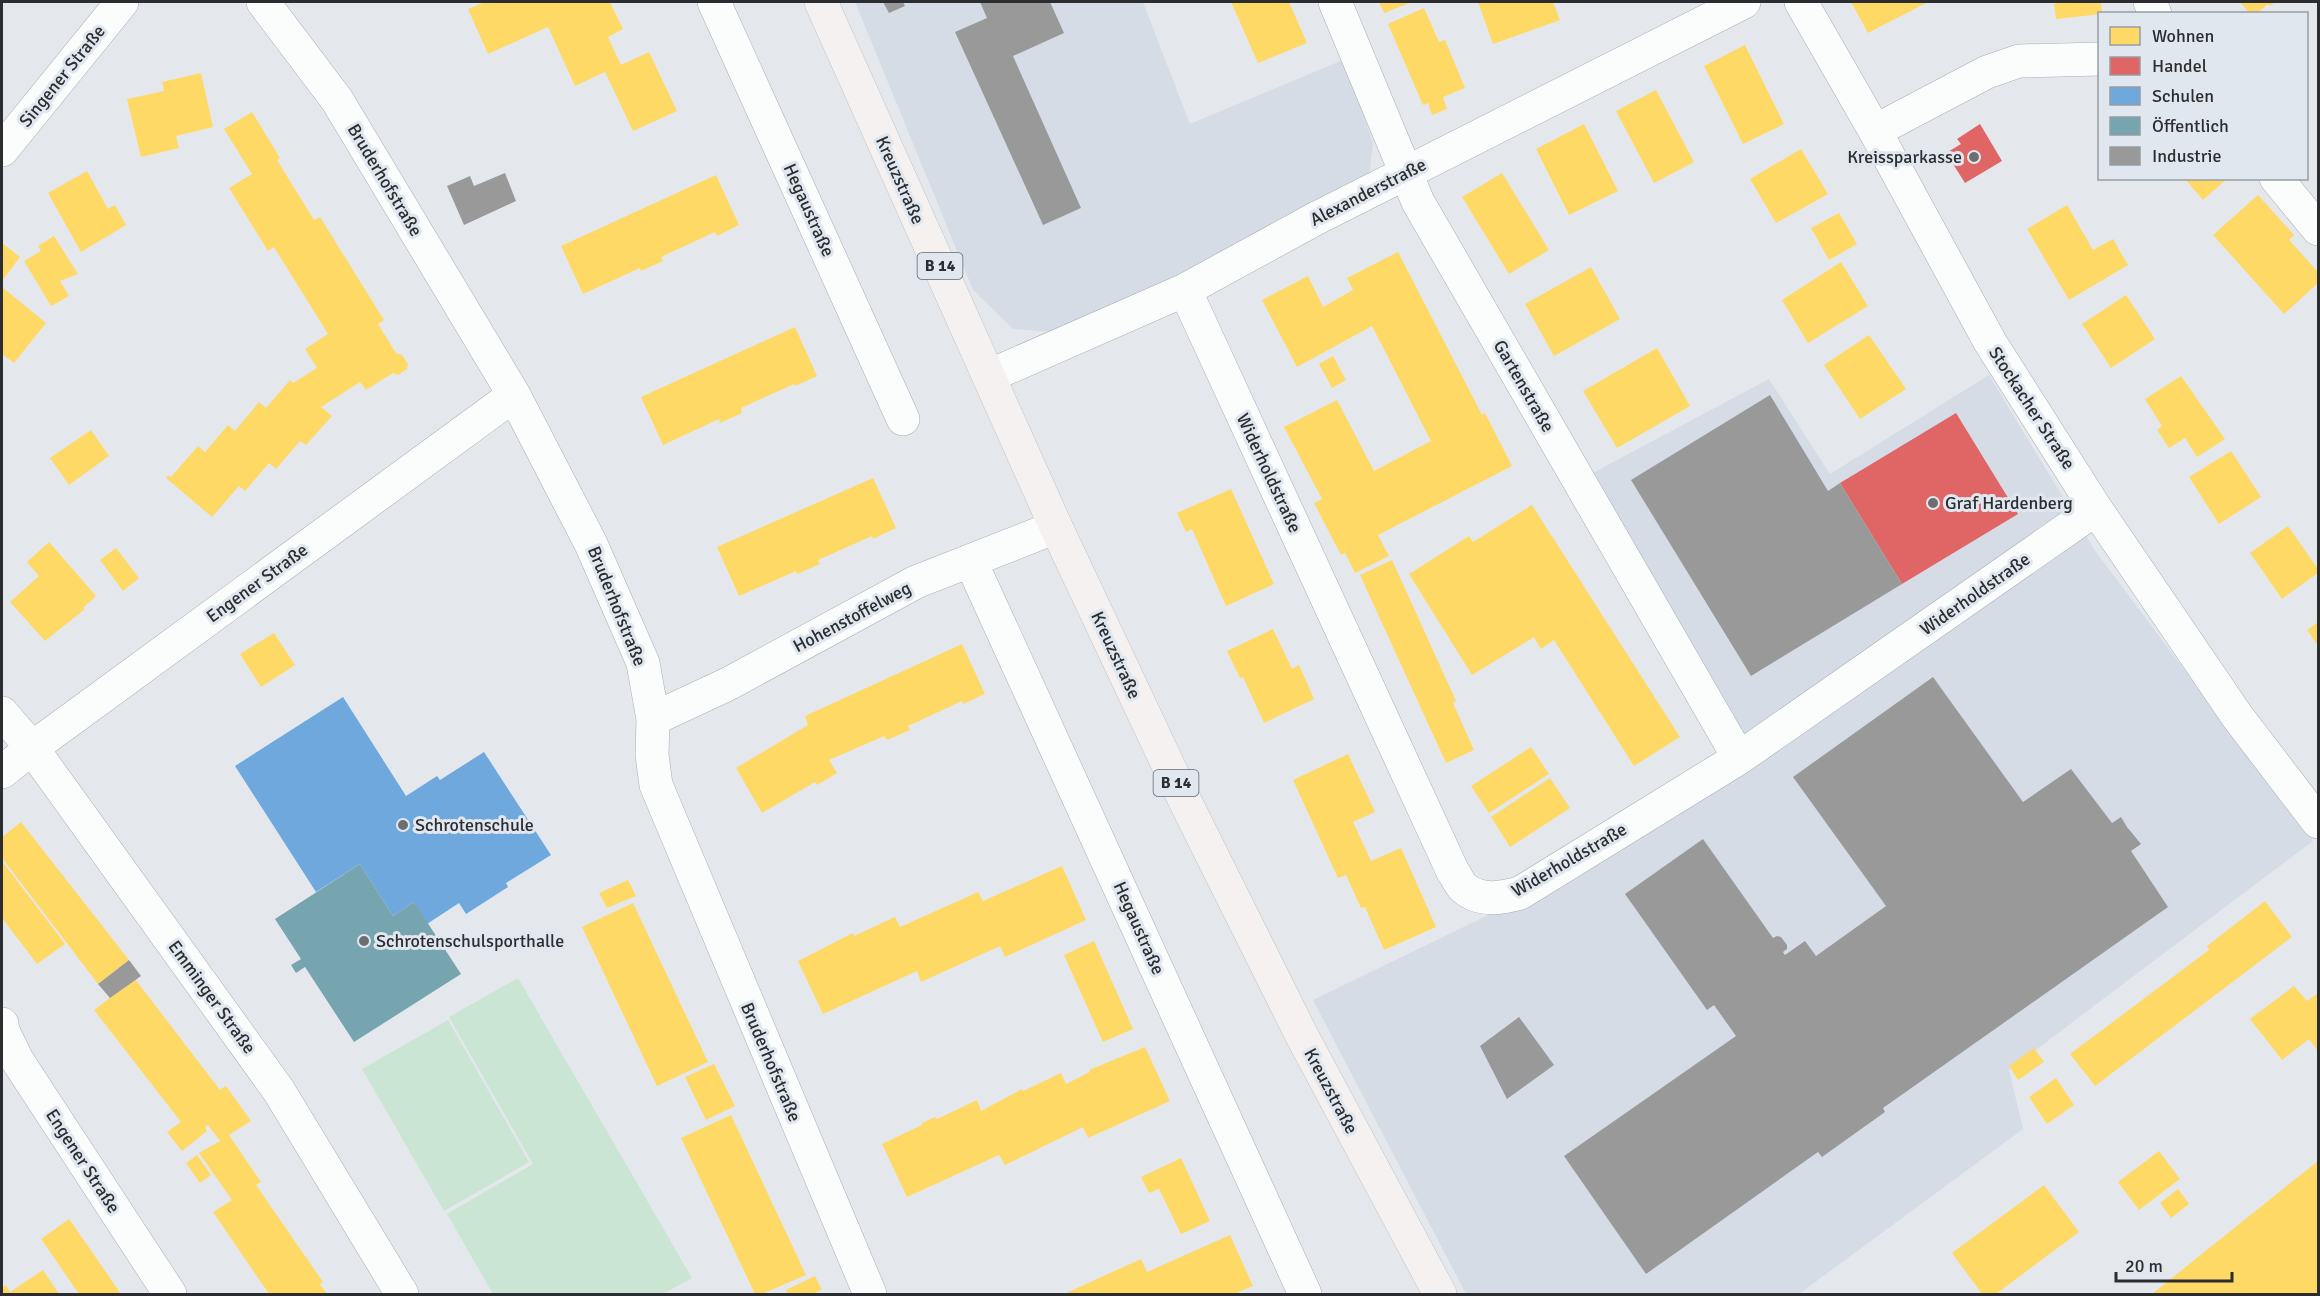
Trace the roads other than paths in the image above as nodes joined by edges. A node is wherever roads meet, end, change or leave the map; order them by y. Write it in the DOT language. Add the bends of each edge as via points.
graph roads {
  1 [pos="122,2"];
  2 [pos="263,2"];
  3 [pos="714,2"];
  4 [pos="821,2"];
  5 [pos="1335,2"];
  6 [pos="1744,2"];
  7 [pos="1801,2"];
  8 [pos="2098,59"];
  9 [pos="1875,131"];
  10 [pos="2,150"];
  11 [pos="1405,172"];
  12 [pos="2278,180"];
  13 [pos="2319,229"];
  14 [pos="1185,290"];
  15 [pos="989,376"];
  16 [pos="514,395"];
  17 [pos="903,419"];
  18 [pos="2096,509"];
  19 [pos="1056,527"];
  20 [pos="971,562"];
  21 [pos="2,713"];
  22 [pos="652,719"];
  23 [pos="32,748"];
  24 [pos="1739,758"];
  25 [pos="2,772"];
  26 [pos="2319,822"];
  27 [pos="2,1024"];
  28 [pos="170,1294"];
  29 [pos="402,1294"];
  30 [pos="870,1294"];
  31 [pos="1305,1294"];
  32 [pos="1440,1294"];
  1 -- 10 [label="street, Singener Straße"];
  2 -- 16 [label="street, Bruderhofstraße" via="337,100"];
  3 -- 17 [label="street, Hegaustraße"];
  4 -- 15 [label="main road, Kreuzstraße / B 14"];
  5 -- 11 [label="street, Gartenstraße"];
  6 -- 11 [label="street, Alexanderstraße"];
  7 -- 9 [label="street, Stockacher Straße"];
  8 -- 9 [label="street" via="2019,61 1986,72"];
  9 -- 18 [label="street, Stockacher Straße" via="1990,342"];
  11 -- 14 [label="street, Alexanderstraße"];
  11 -- 24 [label="street, Gartenstraße" via="1418,202"];
  12 -- 13 [label="street"];
  14 -- 15 [label="street, Alexanderstraße"];
  14 -- 24 [label="street, Widerholdstraße" via="1448,862 1464,889 1500,899 1520,893"];
  15 -- 19 [label="main road, Kreuzstraße / B 14"];
  16 -- 22 [label="street, Bruderhofstraße" via="591,543 618,604 643,663"];
  16 -- 23 [label="street, Engener Straße"];
  18 -- 24 [label="street, Widerholdstraße"];
  18 -- 26 [label="street, Stockacher Straße" via="2237,716"];
  19 -- 20 [label="street, Hohenstoffelweg"];
  19 -- 32 [label="main road, Kreuzstraße / B 14" via="1286,1004"];
  20 -- 22 [label="street, Hohenstoffelweg" via="916,582 728,684"];
  20 -- 31 [label="street, Hegaustraße"];
  21 -- 23 [label="street, Emminger Straße"];
  22 -- 30 [label="street, Bruderhofstraße" via="656,785"];
  23 -- 25 [label="street, Engener Straße"];
  23 -- 29 [label="street, Emminger Straße" via="279,1091"];
  27 -- 28 [label="street, Engener Straße" via="17,1060"];
}
